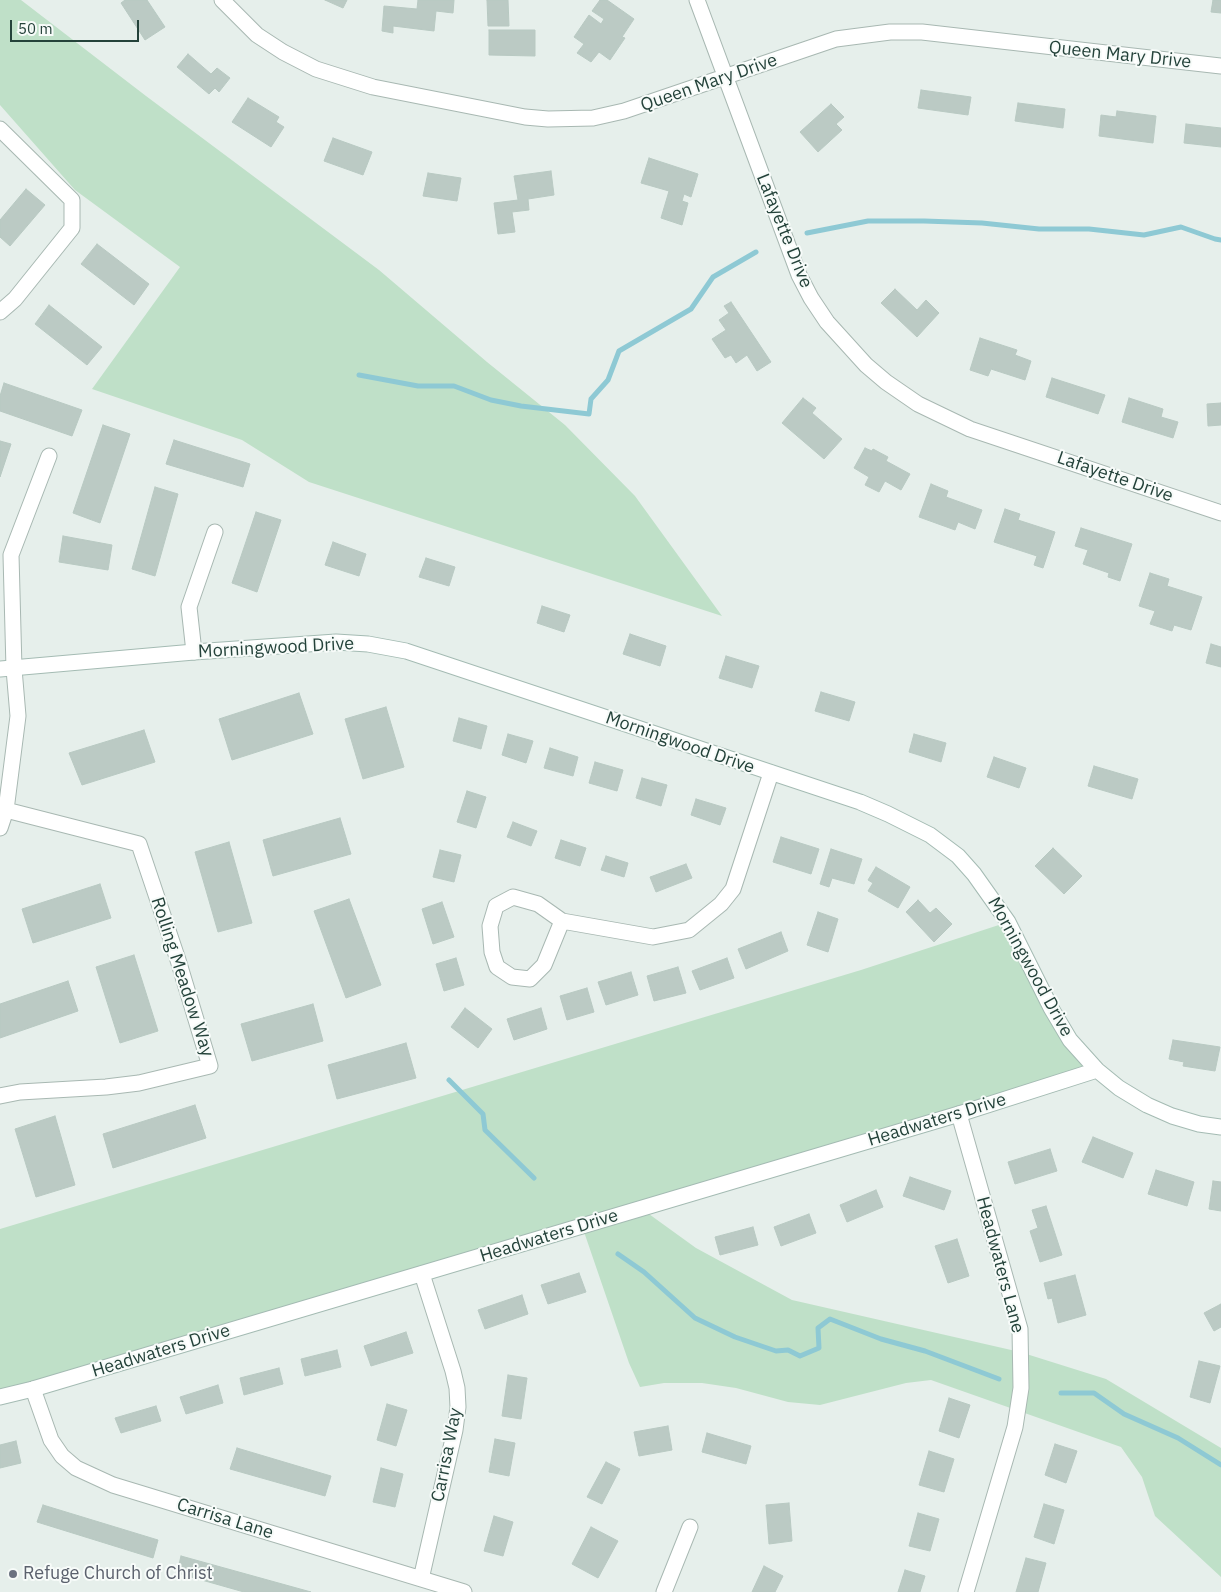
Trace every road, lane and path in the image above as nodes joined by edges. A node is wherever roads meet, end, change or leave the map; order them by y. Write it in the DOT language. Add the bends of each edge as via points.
graph roads {
  1 [pos="222,0"];
  2 [pos="697,0"];
  3 [pos="1221,66"];
  4 [pos="725,76"];
  5 [pos="0,129"];
  6 [pos="0,312"];
  7 [pos="49,456"];
  8 [pos="1221,513"];
  9 [pos="215,532"];
  10 [pos="194,652"];
  11 [pos="7,669"];
  12 [pos="771,773"];
  13 [pos="6,810"];
  14 [pos="0,828"];
  15 [pos="562,921"];
  16 [pos="1097,1070"];
  17 [pos="0,1096"];
  18 [pos="959,1114"];
  19 [pos="1221,1127"];
  20 [pos="422,1274"];
  21 [pos="33,1389"];
  22 [pos="0,1397"];
  23 [pos="690,1526"];
  24 [pos="421,1579"];
  25 [pos="464,1592"];
  26 [pos="664,1592"];
  27 [pos="966,1592"];
  1 -- 4 [label="street, Queen Mary Drive" via="257,35 316,69 373,87 525,117 548,120 594,118"];
  2 -- 4 [label="street, Lafayette Drive"];
  3 -- 4 [label="street, Queen Mary Drive" via="922,32 890,32 836,39"];
  4 -- 8 [label="street, Lafayette Drive" via="799,275 832,328 871,370 918,404 970,429"];
  5 -- 6 [label="street" via="72,200 72,228"];
  7 -- 11 [label="street" via="11,555"];
  9 -- 10 [label="street" via="189,607"];
  10 -- 11 [label="street, Morningwood Drive"];
  10 -- 12 [label="street, Morningwood Drive" via="336,642 406,651"];
  11 -- 13 [label="street" via="18,716"];
  12 -- 15 [label="street" via="733,889 721,904 689,930 653,937"];
  12 -- 16 [label="street, Morningwood Drive" via="888,814 930,835 958,856 1003,915 1070,1040"];
  13 -- 14 [label="street"];
  13 -- 17 [label="street, Rolling Meadow Way" via="139,844 210,1066 139,1083"];
  15 -- 15 [label="street" via="538,904 513,897 496,906 490,926 497,967 512,978 530,978 544,965"];
  16 -- 18 [label="street, Headwaters Drive"];
  16 -- 19 [label="street, Morningwood Drive" via="1146,1105 1199,1124"];
  18 -- 20 [label="street, Headwaters Drive"];
  18 -- 27 [label="street, Headwaters Lane" via="1020,1329 1020,1388 1015,1427"];
  20 -- 21 [label="street, Headwaters Drive"];
  20 -- 24 [label="street, Carrisa Way" via="453,1371 458,1407"];
  21 -- 22 [label="street, Headwaters Drive"];
  21 -- 24 [label="street, Carrisa Lane" via="51,1440 76,1468 113,1485"];
  23 -- 26 [label="street"];
  24 -- 25 [label="street, Carrisa Lane"];
}
